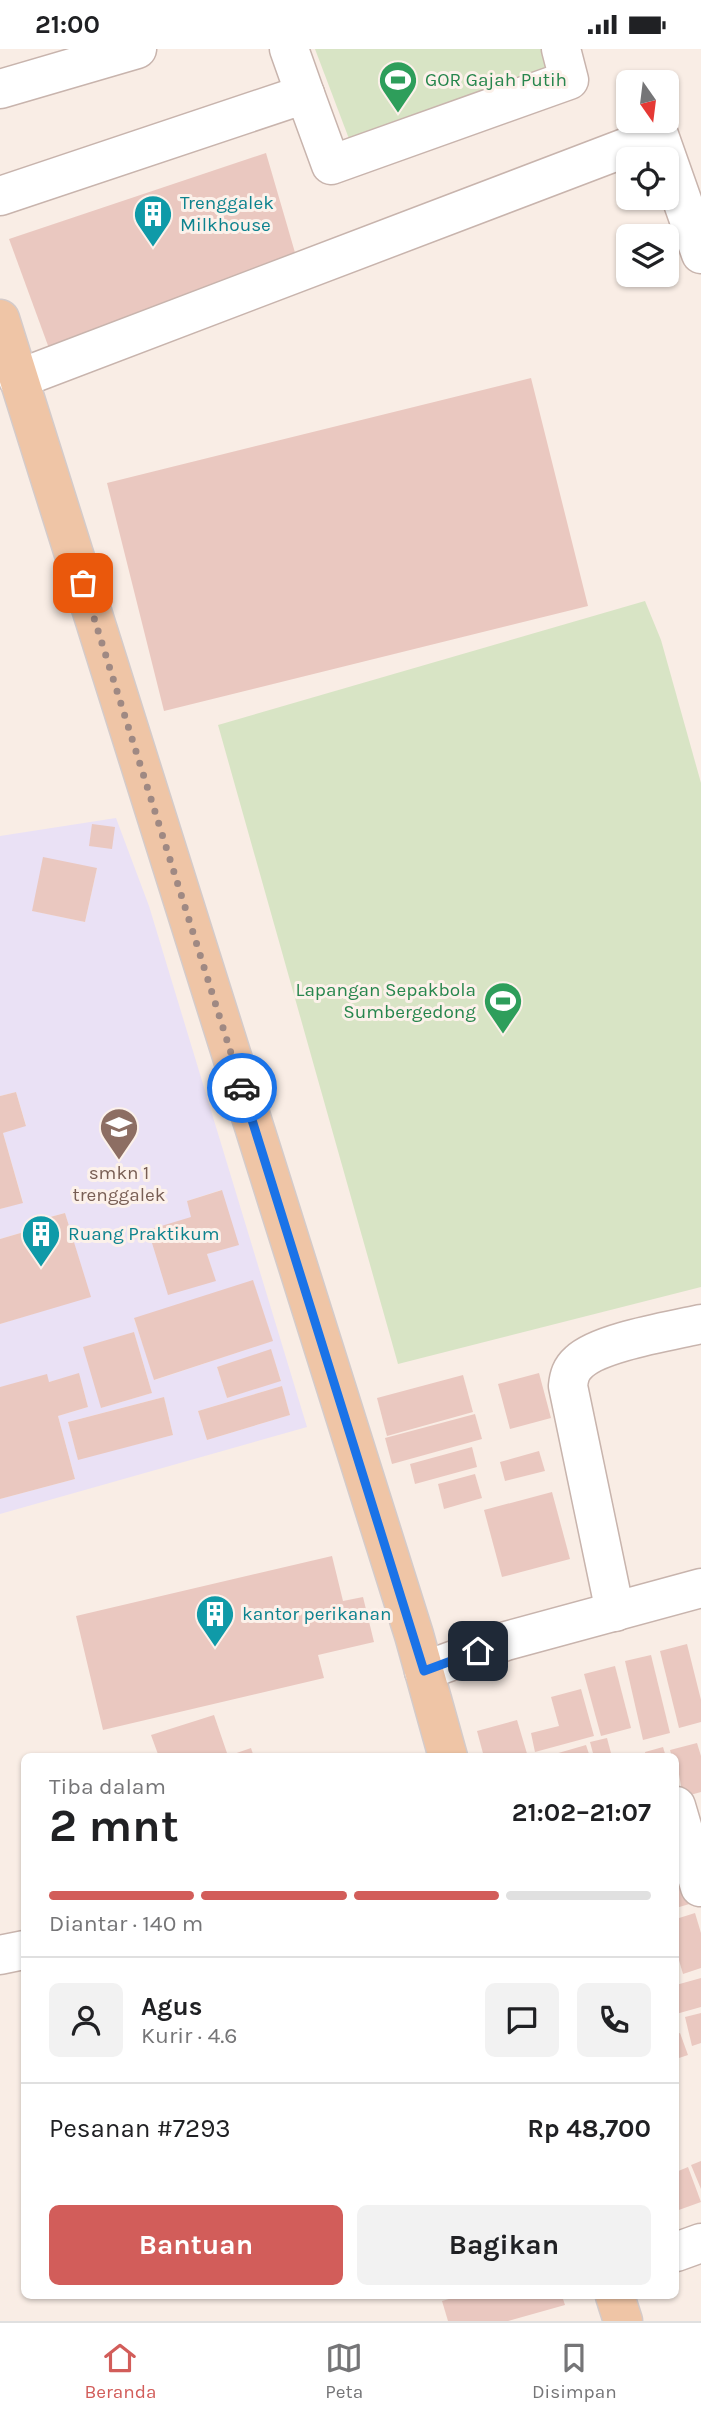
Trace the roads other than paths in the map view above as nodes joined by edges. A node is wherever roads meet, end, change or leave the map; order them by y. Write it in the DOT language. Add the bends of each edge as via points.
graph roads {
  1 [pos="137,49"];
  2 [pos="289,49"];
  3 [pos="561,49"];
  4 [pos="0,89"];
  5 [pos="305,94"];
  6 [pos="0,196"];
  7 [pos="701,254"];
  8 [pos="0,319"];
  9 [pos="18,379"];
  10 [pos="701,1324"];
  11 [pos="701,1588"];
  12 [pos="615,1612"];
  13 [pos="420,1656"];
  14 [pos="447,1753"];
  15 [pos="701,1800"];
  16 [pos="679,1805"];
  17 [pos="679,1816"];
  18 [pos="700,1887"];
  19 [pos="21,1951"];
  20 [pos="0,1955"];
  21 [pos="701,2243"];
  22 [pos="679,2251"];
  23 [pos="616,2299"];
  24 [pos="622,2321"];
  1 -- 4 [label="street"];
  2 -- 5 [label="street"];
  3 -- 5 [label="street" via="569,80 331,165"];
  5 -- 6 [label="street"];
  7 -- 9 [label="street" via="659,135"];
  8 -- 9 [label="main road"];
  9 -- 13 [label="main road"];
  10 -- 12 [label="street" via="598,1350 569,1373"];
  11 -- 12 [label="street"];
  12 -- 13 [label="street" via="506,1641"];
  13 -- 14 [label="main road"];
  15 -- 16 [label="street"];
  17 -- 18 [label="street"];
  19 -- 20 [label="street"];
  21 -- 22 [label="street"];
  23 -- 24 [label="main road"];
}
